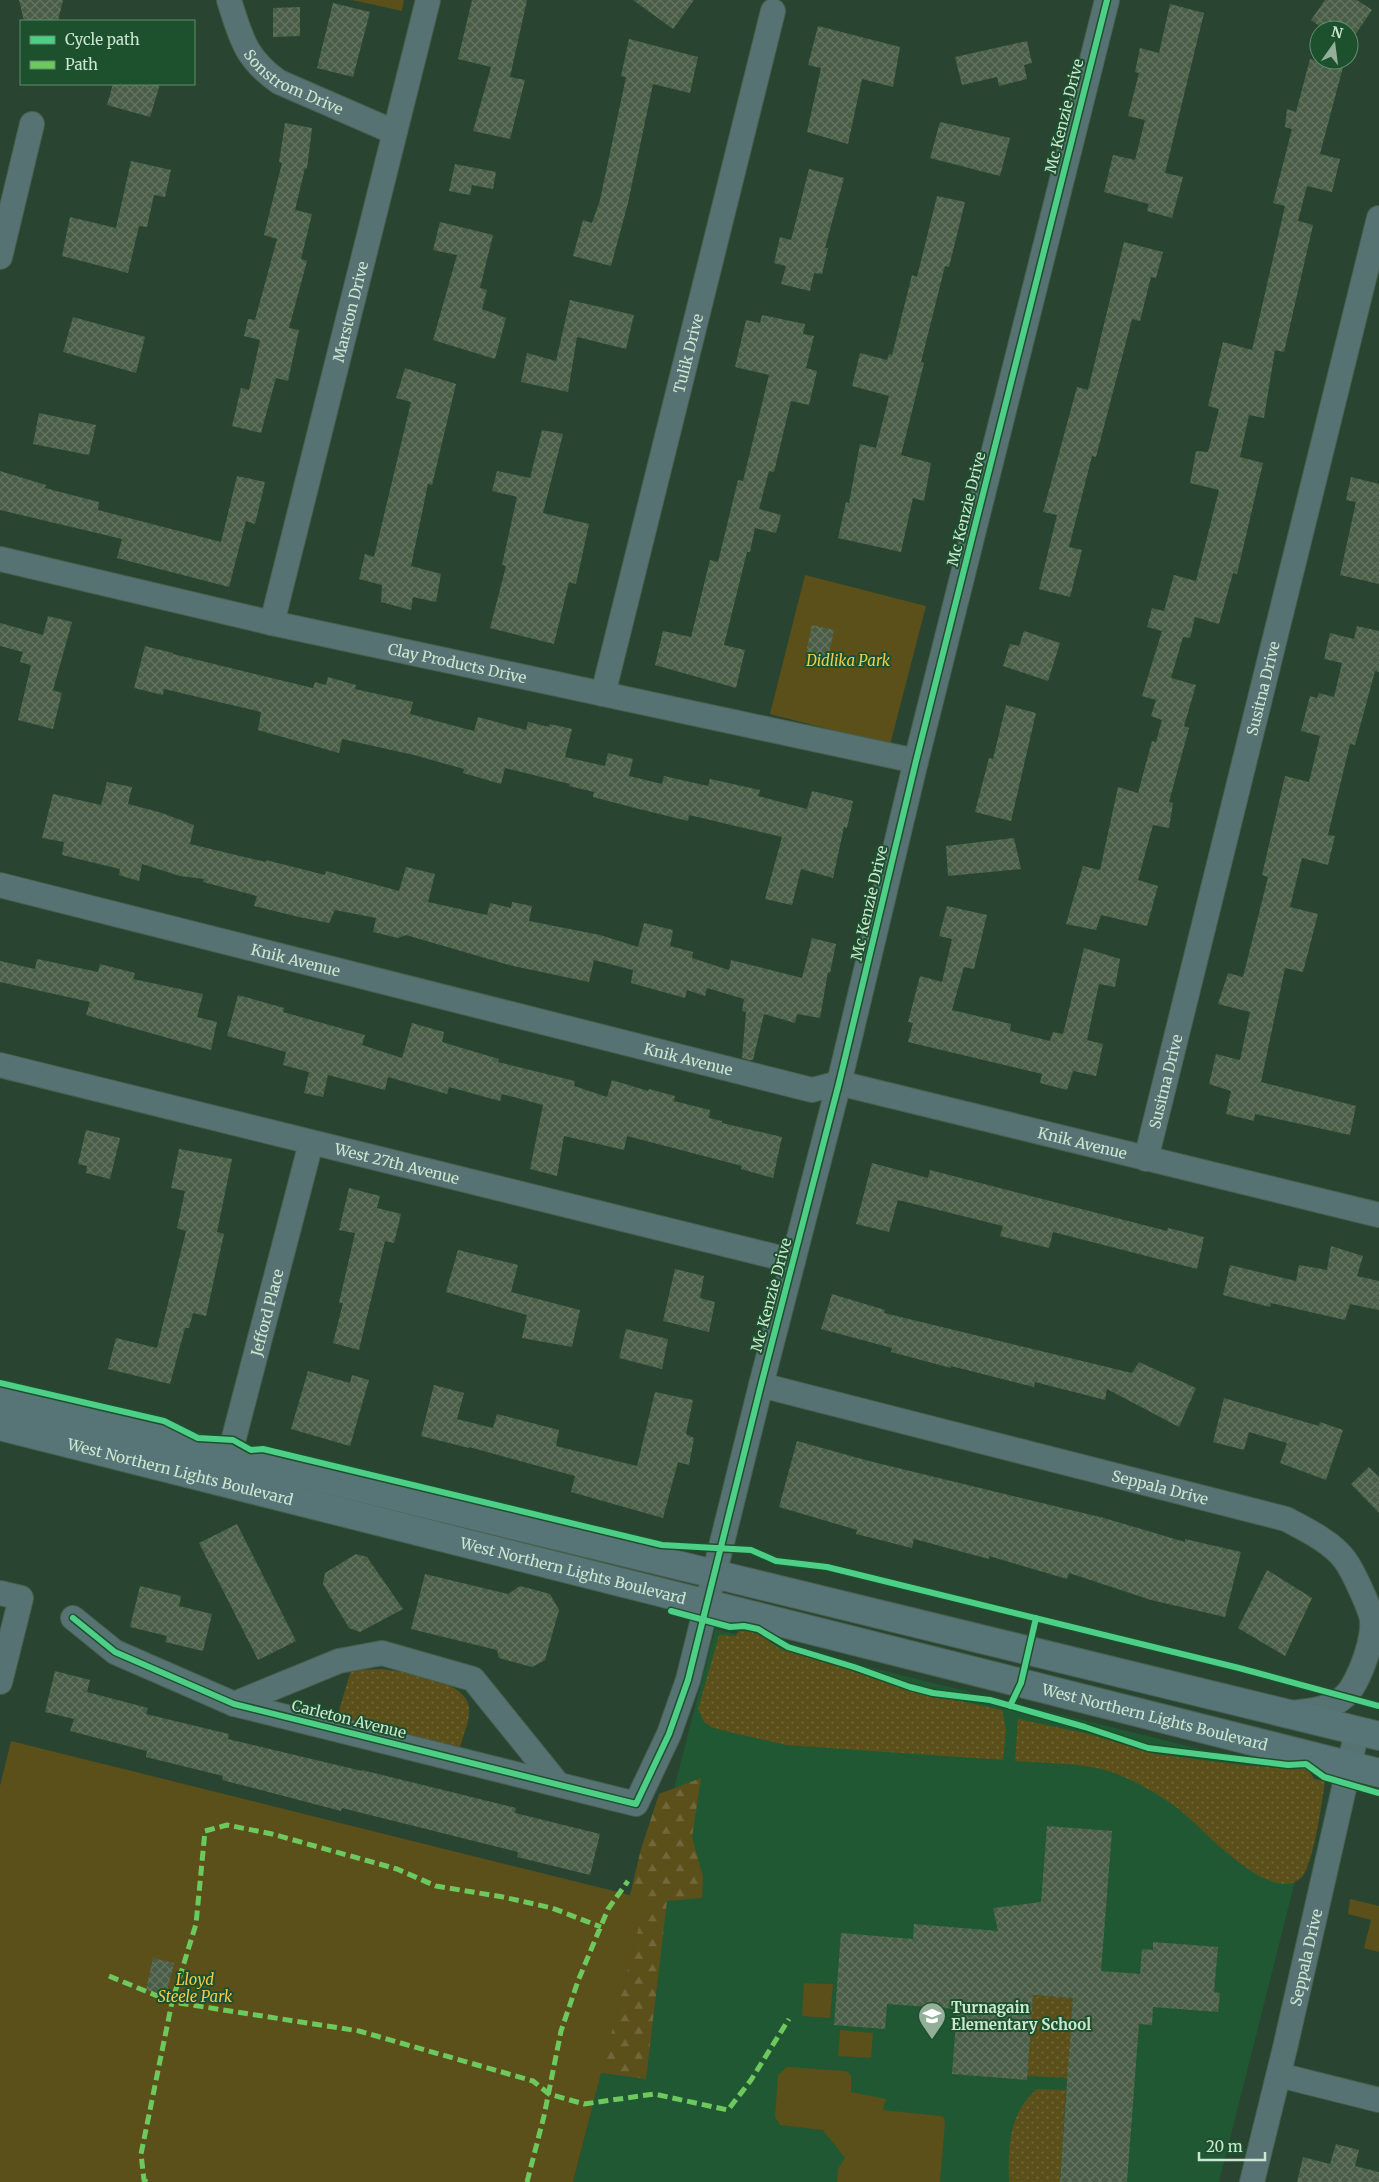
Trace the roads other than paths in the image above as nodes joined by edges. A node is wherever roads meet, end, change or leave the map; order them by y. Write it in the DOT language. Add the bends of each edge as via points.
graph roads {
  1 [pos="229,0"];
  2 [pos="428,0"];
  3 [pos="1107,0"];
  4 [pos="773,11"];
  5 [pos="32,124"];
  6 [pos="394,132"];
  7 [pos="1379,218"];
  8 [pos="0,257"];
  9 [pos="0,559"];
  10 [pos="272,623"];
  11 [pos="603,694"];
  12 [pos="916,761"];
  13 [pos="0,885"];
  14 [pos="0,1065"];
  15 [pos="840,1083"];
  16 [pos="311,1143"];
  17 [pos="1146,1159"];
  18 [pos="1379,1215"];
  19 [pos="793,1261"];
  20 [pos="761,1385"];
  21 [pos="0,1400"];
  22 [pos="0,1426"];
  23 [pos="228,1456"];
  24 [pos="223,1482"];
  25 [pos="714,1574"];
  26 [pos="10,1596"];
  27 [pos="707,1604"];
  28 [pos="73,1618"];
  29 [pos="0,1682"];
  30 [pos="234,1704"];
  31 [pos="1287,1714"];
  32 [pos="1368,1733"];
  33 [pos="1350,1766"];
  34 [pos="1379,1773"];
  35 [pos="557,1783"];
  36 [pos="636,1804"];
  37 [pos="1279,2075"];
  38 [pos="1379,2100"];
  39 [pos="1252,2182"];
  1 -- 6 [label="street, Sonstrom Drive" via="242,39 262,70 278,82"];
  2 -- 6 [label="street, Marston Drive"];
  3 -- 12 [label="street, Mc Kenzie Drive"];
  4 -- 11 [label="street, Tulik Drive"];
  5 -- 8 [label="street"];
  6 -- 10 [label="street, Marston Drive"];
  7 -- 17 [label="street, Susitna Drive"];
  9 -- 10 [label="street, Clay Products Drive"];
  10 -- 11 [label="street, Clay Products Drive"];
  11 -- 12 [label="street, Clay Products Drive"];
  12 -- 15 [label="street, Mc Kenzie Drive"];
  13 -- 15 [label="street, Knik Avenue" via="812,1090"];
  14 -- 16 [label="street, West 27th Avenue"];
  15 -- 17 [label="street, Knik Avenue"];
  15 -- 19 [label="street, Mc Kenzie Drive"];
  16 -- 19 [label="street, West 27th Avenue"];
  16 -- 23 [label="street, Jefford Place"];
  17 -- 18 [label="street, Knik Avenue"];
  19 -- 20 [label="street, Mc Kenzie Drive"];
  20 -- 25 [label="street, Mc Kenzie Drive"];
  20 -- 31 [label="street, Seppala Drive" via="1286,1519 1317,1535 1345,1559 1372,1617 1370,1643 1361,1670 1344,1697 1321,1710"];
  21 -- 23 [label="street, West Northern Lights Boulevard"];
  22 -- 24 [label="street, West Northern Lights Boulevard"];
  23 -- 24 [label="street, Jefford Place"];
  23 -- 25 [label="street, West Northern Lights Boulevard"];
  24 -- 27 [label="street, West Northern Lights Boulevard"];
  25 -- 27 [label="street, Mc Kenzie Drive"];
  25 -- 31 [label="street, West Northern Lights Boulevard"];
  26 -- 29 [label="street"];
  27 -- 33 [label="street, West Northern Lights Boulevard"];
  27 -- 36 [label="street, Mc Kenzie Drive" via="679,1707"];
  28 -- 30 [label="street, Carleton Avenue" via="115,1652"];
  30 -- 35 [label="street, Carleton Avenue"];
  30 -- 35 [label="street, Carleton Avenue" via="339,1662 382,1653 473,1679"];
  31 -- 32 [label="street, West Northern Lights Boulevard"];
  32 -- 33 [label="street, Seppala Drive"];
  33 -- 34 [label="street, West Northern Lights Boulevard"];
  33 -- 37 [label="street, Seppala Drive"];
  35 -- 36 [label="street, Carleton Avenue"];
  37 -- 38 [label="street"];
  37 -- 39 [label="street, Seppala Drive"];
}
